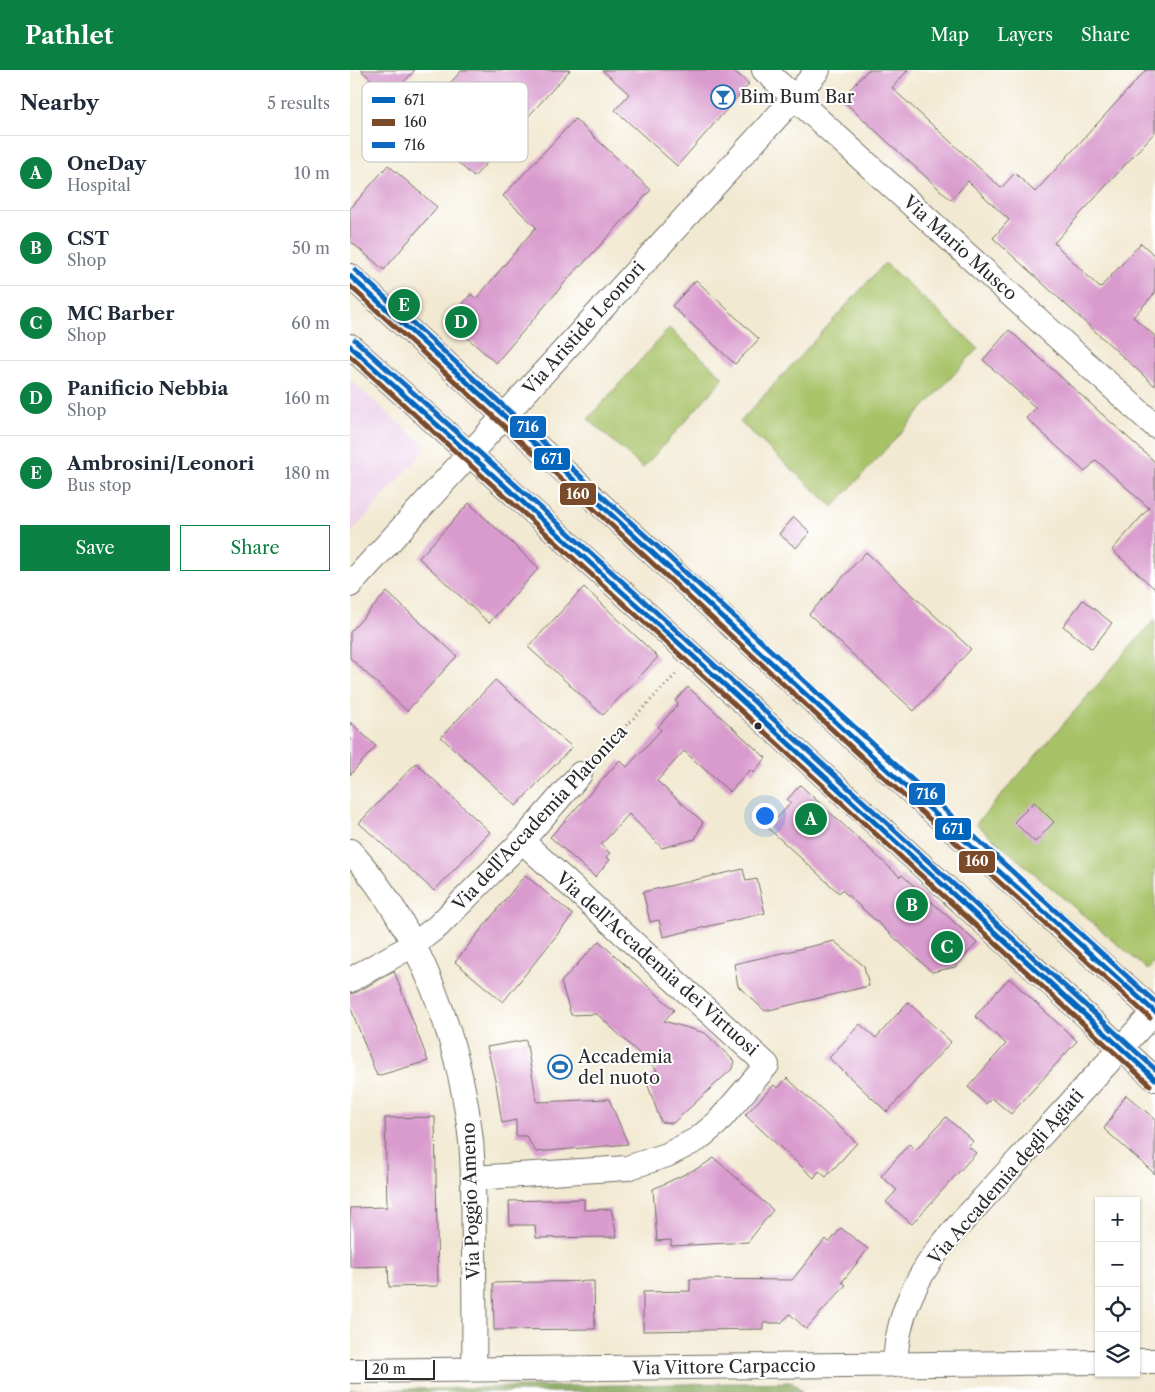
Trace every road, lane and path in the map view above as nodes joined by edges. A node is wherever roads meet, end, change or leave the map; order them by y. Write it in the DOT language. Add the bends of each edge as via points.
graph roads {
  1 [pos="764,70"];
  2 [pos="818,70"];
  3 [pos="795,97"];
  4 [pos="350,276"];
  5 [pos="350,346"];
  6 [pos="504,417"];
  7 [pos="1155,426"];
  8 [pos="470,454"];
  9 [pos="350,586"];
  10 [pos="662,688"];
  11 [pos="580,774"];
  12 [pos="522,841"];
  13 [pos="350,851"];
  14 [pos="413,945"];
  15 [pos="350,980"];
  16 [pos="1155,1012"];
  17 [pos="1121,1048"];
  18 [pos="1155,1079"];
  19 [pos="473,1178"];
  20 [pos="1140,1361"];
  21 [pos="1155,1361"];
  22 [pos="1095,1362"];
  23 [pos="895,1365"];
  24 [pos="474,1369"];
  25 [pos="350,1372"];
  1 -- 3 [label="street, Via Mario Musco"];
  2 -- 3 [label="street, Via Aristide Leonori"];
  3 -- 6 [label="street, Via Aristide Leonori"];
  3 -- 7 [label="street, Via Mario Musco"];
  4 -- 6 [label="street"];
  5 -- 8 [label="street"];
  6 -- 8 [label="street, Via Aristide Leonori"];
  6 -- 16 [label="street"];
  8 -- 9 [label="street, Via Aristide Leonori"];
  8 -- 17 [label="street"];
  10 -- 11 [label="path, Via dell'Accademia Platonica"];
  11 -- 12 [label="street, Via dell'Accademia Platonica"];
  12 -- 14 [label="street, Via dell'Accademia Platonica" via="438,926"];
  12 -- 19 [label="street, Via dell'Accademia dei Virtuosi" via="768,1065 717,1123 698,1139 667,1155 626,1168"];
  13 -- 14 [label="street, Via Poggio Ameno" via="398,916"];
  14 -- 15 [label="street, Via dell'Accademia Platonica"];
  14 -- 19 [label="street, Via Poggio Ameno" via="434,991 452,1048 466,1103"];
  16 -- 17 [label="street, Via Accademia degli Agiati"];
  17 -- 18 [label="street"];
  17 -- 23 [label="street, Via Accademia degli Agiati" via="932,1258 904,1313"];
  19 -- 24 [label="street, Via Poggio Ameno"];
  20 -- 21 [label="street"];
  22 -- 23 [label="street, Via Vittore Carpaccio"];
  23 -- 24 [label="street, Via Vittore Carpaccio"];
  24 -- 25 [label="street, Via Vittore Carpaccio"];
}
